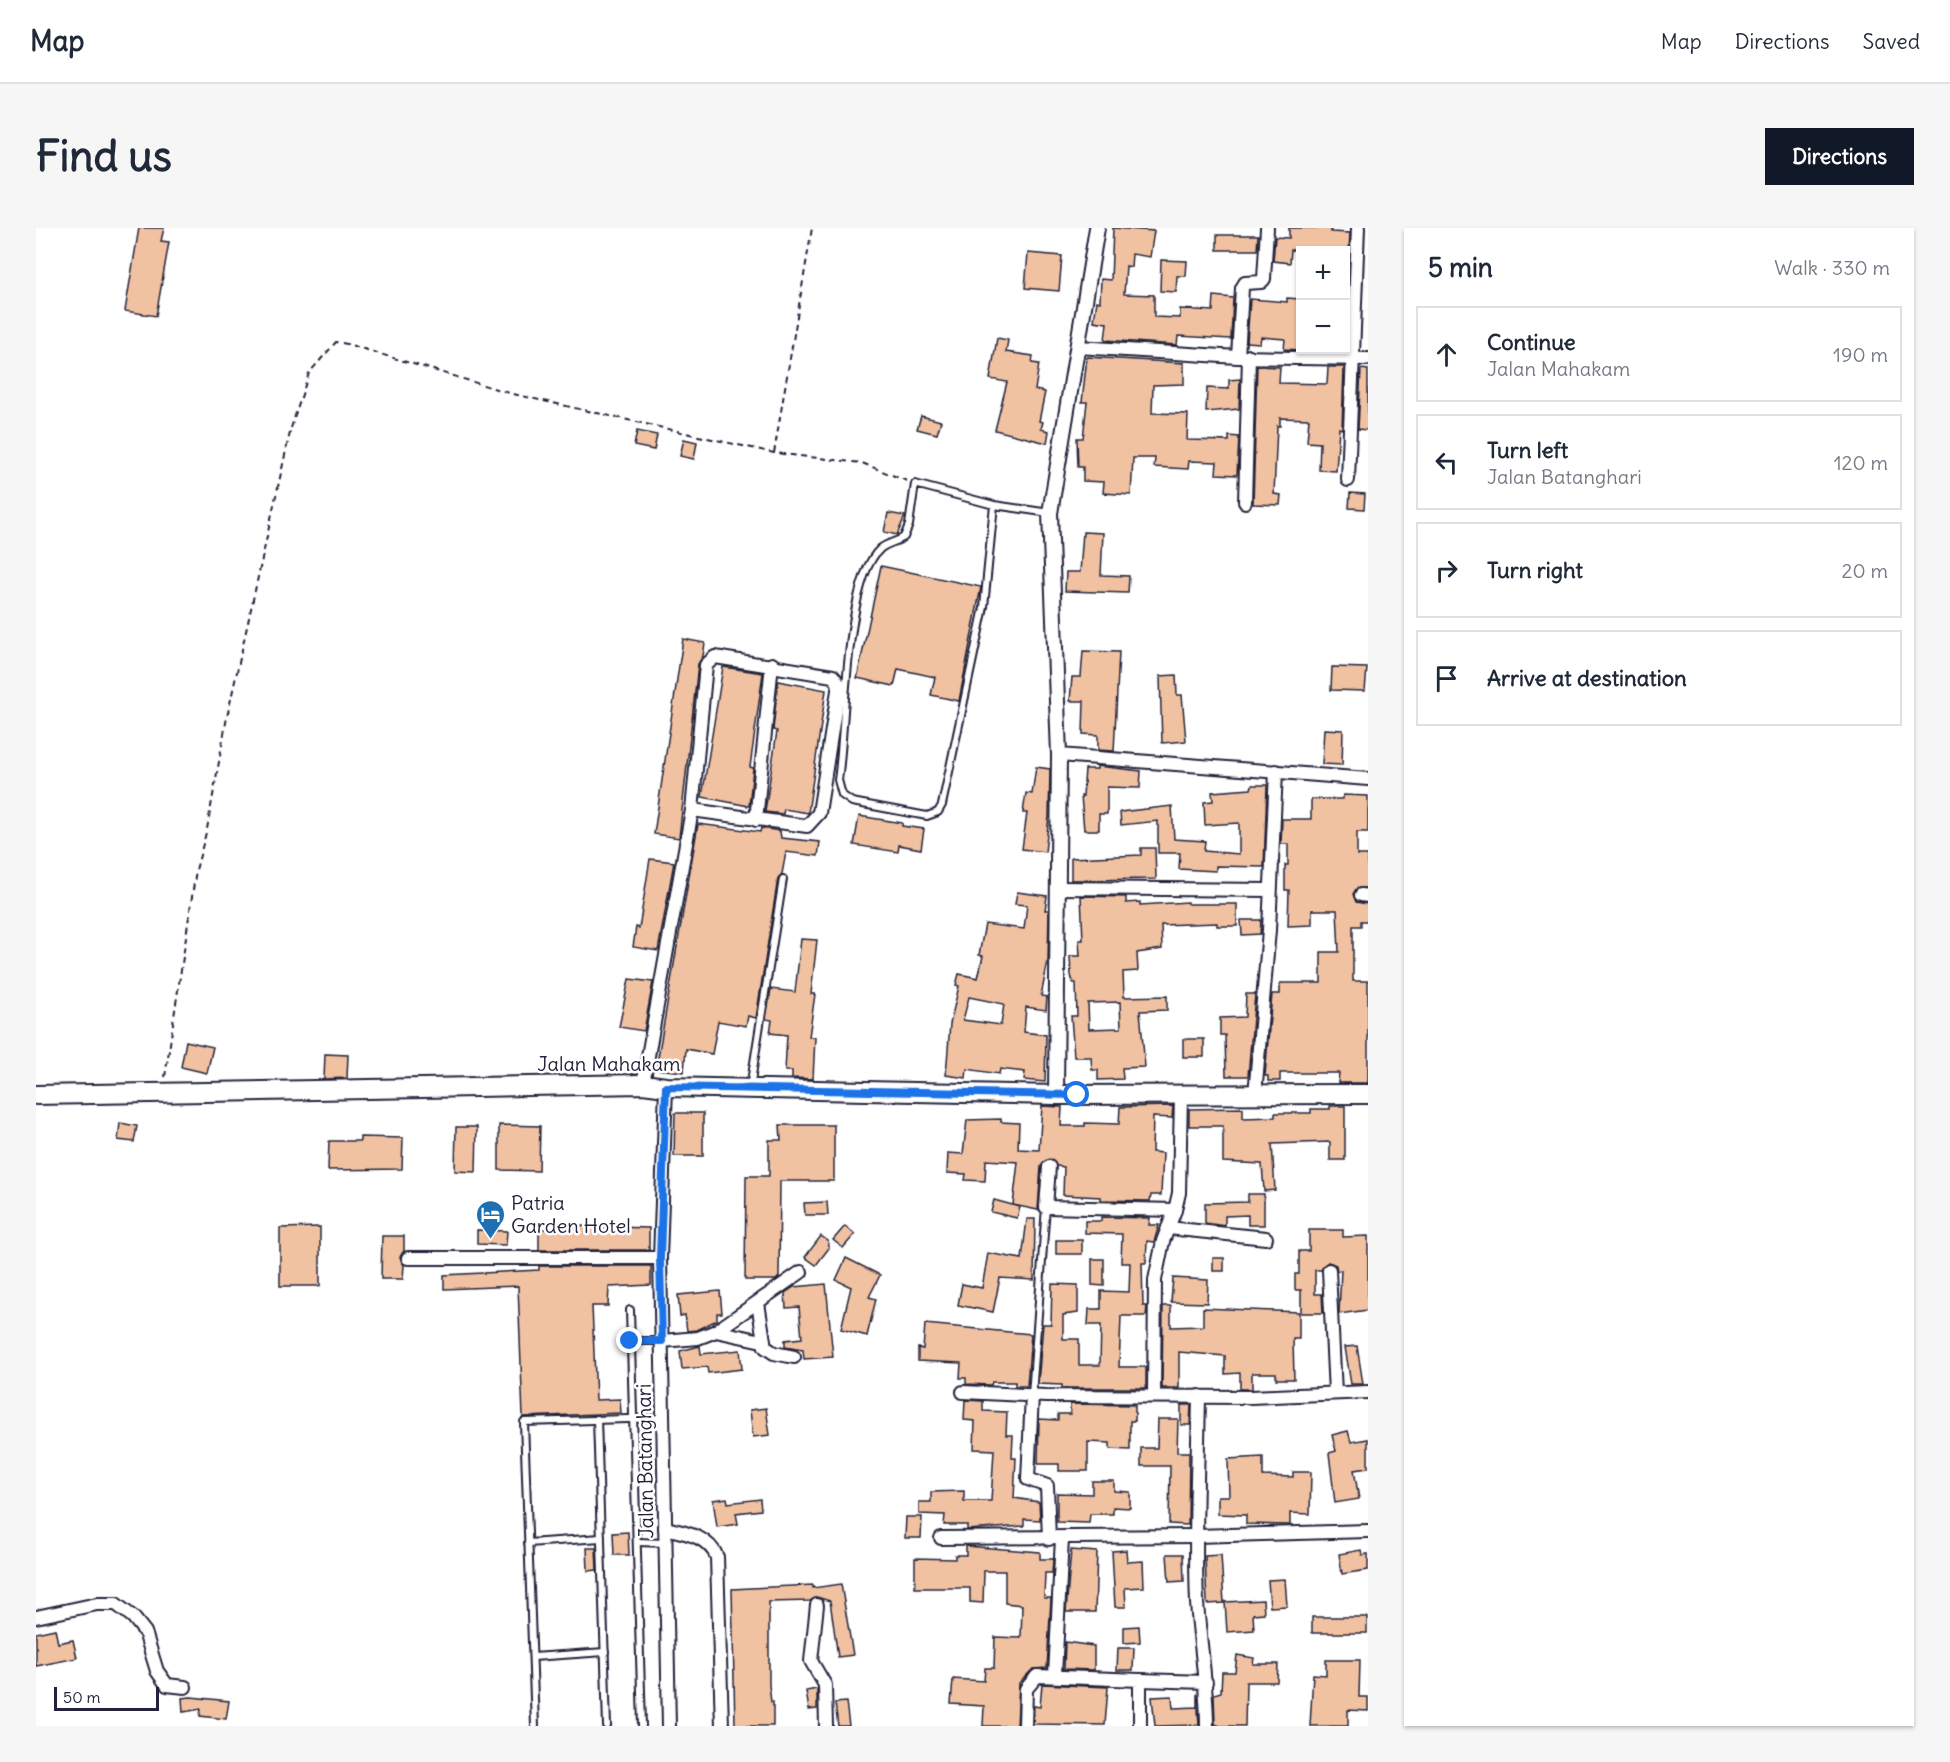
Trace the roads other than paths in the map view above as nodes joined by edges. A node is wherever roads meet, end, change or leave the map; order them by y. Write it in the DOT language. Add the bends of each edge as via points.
graph roads {
  1 [pos="1097,228"];
  2 [pos="1267,228"];
  3 [pos="1358,228"];
  4 [pos="1078,347"];
  5 [pos="1244,356"];
  6 [pos="1353,358"];
  7 [pos="1368,360"];
  8 [pos="1348,480"];
  9 [pos="1245,502"];
  10 [pos="994,505"];
  11 [pos="1050,513"];
  12 [pos="772,664"];
  13 [pos="1059,755"];
  14 [pos="1276,771"];
  15 [pos="1368,779"];
  16 [pos="692,810"];
  17 [pos="756,820"];
  18 [pos="783,879"];
  19 [pos="1058,888"];
  20 [pos="1270,890"];
  21 [pos="643,1084"];
  22 [pos="666,1087"];
  23 [pos="750,1089"];
  24 [pos="1368,1094"];
  25 [pos="36,1095"];
  26 [pos="1056,1095"];
  27 [pos="1181,1095"];
  28 [pos="1255,1095"];
  29 [pos="1048,1167"];
  30 [pos="1046,1207"];
  31 [pos="1175,1210"];
  32 [pos="1168,1228"];
  33 [pos="1266,1238"];
  34 [pos="408,1258"];
  35 [pos="660,1258"];
  36 [pos="1329,1270"];
  37 [pos="801,1272"];
  38 [pos="758,1303"];
  39 [pos="630,1310"];
  40 [pos="716,1331"];
  41 [pos="630,1341"];
  42 [pos="662,1341"];
  43 [pos="762,1341"];
  44 [pos="794,1357"];
  45 [pos="963,1392"];
  46 [pos="1368,1392"];
  47 [pos="1335,1393"];
  48 [pos="1032,1395"];
  49 [pos="1155,1395"];
  50 [pos="1199,1396"];
  51 [pos="633,1418"];
  52 [pos="663,1418"];
  53 [pos="597,1419"];
  54 [pos="665,1528"];
  55 [pos="1368,1531"];
  56 [pos="1196,1536"];
  57 [pos="601,1538"];
  58 [pos="941,1538"];
  59 [pos="1062,1538"];
  60 [pos="1049,1539"];
  61 [pos="637,1542"];
  62 [pos="528,1543"];
  63 [pos="666,1543"];
  64 [pos="817,1605"];
  65 [pos="36,1617"];
  66 [pos="605,1652"];
  67 [pos="533,1657"];
  68 [pos="1055,1675"];
  69 [pos="1140,1680"];
  70 [pos="1206,1682"];
  71 [pos="184,1687"];
  72 [pos="536,1726"];
  73 [pos="607,1726"];
  74 [pos="642,1726"];
  75 [pos="669,1726"];
  76 [pos="722,1726"];
  77 [pos="826,1726"];
  78 [pos="1025,1726"];
  79 [pos="1140,1726"];
  80 [pos="1207,1726"];
  1 -- 4 [label="street"];
  2 -- 5 [label="street" via="1264,279 1245,283 1242,288"];
  3 -- 6 [label="street"];
  4 -- 5 [label="street"];
  4 -- 11 [label="street"];
  5 -- 6 [label="street"];
  5 -- 9 [label="street"];
  6 -- 7 [label="street"];
  6 -- 8 [label="street"];
  10 -- 10 [label="lane" via="984,607 942,805 938,812 927,816 852,802 842,795 838,780 857,600 874,556 904,537 915,484"];
  10 -- 11 [label="lane"];
  11 -- 13 [label="street"];
  12 -- 16 [label="street" via="716,657 706,665"];
  12 -- 17 [label="street"];
  12 -- 17 [label="street" via="833,676 840,684 819,813 807,826"];
  13 -- 14 [label="street"];
  13 -- 19 [label="street"];
  14 -- 15 [label="street"];
  14 -- 20 [label="street"];
  16 -- 17 [label="street"];
  16 -- 21 [label="street"];
  18 -- 23 [label="lane"];
  19 -- 20 [label="street"];
  19 -- 26 [label="street"];
  20 -- 28 [label="street"];
  21 -- 22 [label="main road, Jalan Mahakam"];
  21 -- 25 [label="main road, Jalan Mahakam"];
  22 -- 23 [label="main road, Jalan Mahakam"];
  22 -- 35 [label="street, Jalan Batanghari"];
  23 -- 26 [label="main road, Jalan Mahakam"];
  24 -- 28 [label="main road, Jalan Mahakam"];
  26 -- 27 [label="main road, Jalan Mahakam"];
  27 -- 28 [label="main road, Jalan Mahakam"];
  27 -- 31 [label="street" via="1180,1175"];
  29 -- 30 [label="street"];
  30 -- 31 [label="street"];
  30 -- 48 [label="lane"];
  31 -- 32 [label="street"];
  32 -- 33 [label="street"];
  32 -- 49 [label="street" via="1155,1280"];
  34 -- 35 [label="street"];
  35 -- 42 [label="street, Jalan Batanghari"];
  36 -- 47 [label="street"];
  37 -- 38 [label="street"];
  38 -- 40 [label="street"];
  38 -- 43 [label="street"];
  39 -- 41 [label="lane"];
  40 -- 42 [label="street" via="698,1338"];
  40 -- 43 [label="street"];
  41 -- 42 [label="lane"];
  41 -- 51 [label="lane"];
  42 -- 52 [label="street, Jalan Batanghari"];
  43 -- 44 [label="street" via="774,1353"];
  45 -- 48 [label="street"];
  46 -- 47 [label="street"];
  47 -- 50 [label="street"];
  48 -- 49 [label="street"];
  48 -- 60 [label="street" via="1028,1479 1047,1486"];
  49 -- 50 [label="street"];
  50 -- 56 [label="street"];
  51 -- 52 [label="lane"];
  51 -- 53 [label="lane"];
  51 -- 61 [label="lane"];
  52 -- 54 [label="street, Jalan Batanghari"];
  53 -- 57 [label="lane"];
  53 -- 62 [label="lane" via="524,1422"];
  54 -- 63 [label="street, Jalan Batanghari"];
  54 -- 76 [label="street" via="691,1534 707,1543 717,1557"];
  55 -- 56 [label="street"];
  56 -- 59 [label="street"];
  56 -- 70 [label="street" via="1197,1603"];
  57 -- 62 [label="lane"];
  57 -- 66 [label="lane"];
  58 -- 60 [label="street"];
  59 -- 60 [label="street"];
  59 -- 68 [label="street"];
  61 -- 63 [label="lane"];
  61 -- 74 [label="lane"];
  62 -- 67 [label="lane"];
  63 -- 75 [label="street, Jalan Batanghari"];
  64 -- 77 [label="street" via="811,1661 825,1685"];
  65 -- 71 [label="street" via="116,1604 145,1632 160,1678 167,1685"];
  66 -- 67 [label="lane"];
  66 -- 73 [label="lane"];
  67 -- 72 [label="lane"];
  68 -- 69 [label="street"];
  68 -- 78 [label="street" via="1037,1676 1026,1689"];
  69 -- 70 [label="street"];
  69 -- 79 [label="street"];
  70 -- 80 [label="street"];
}
